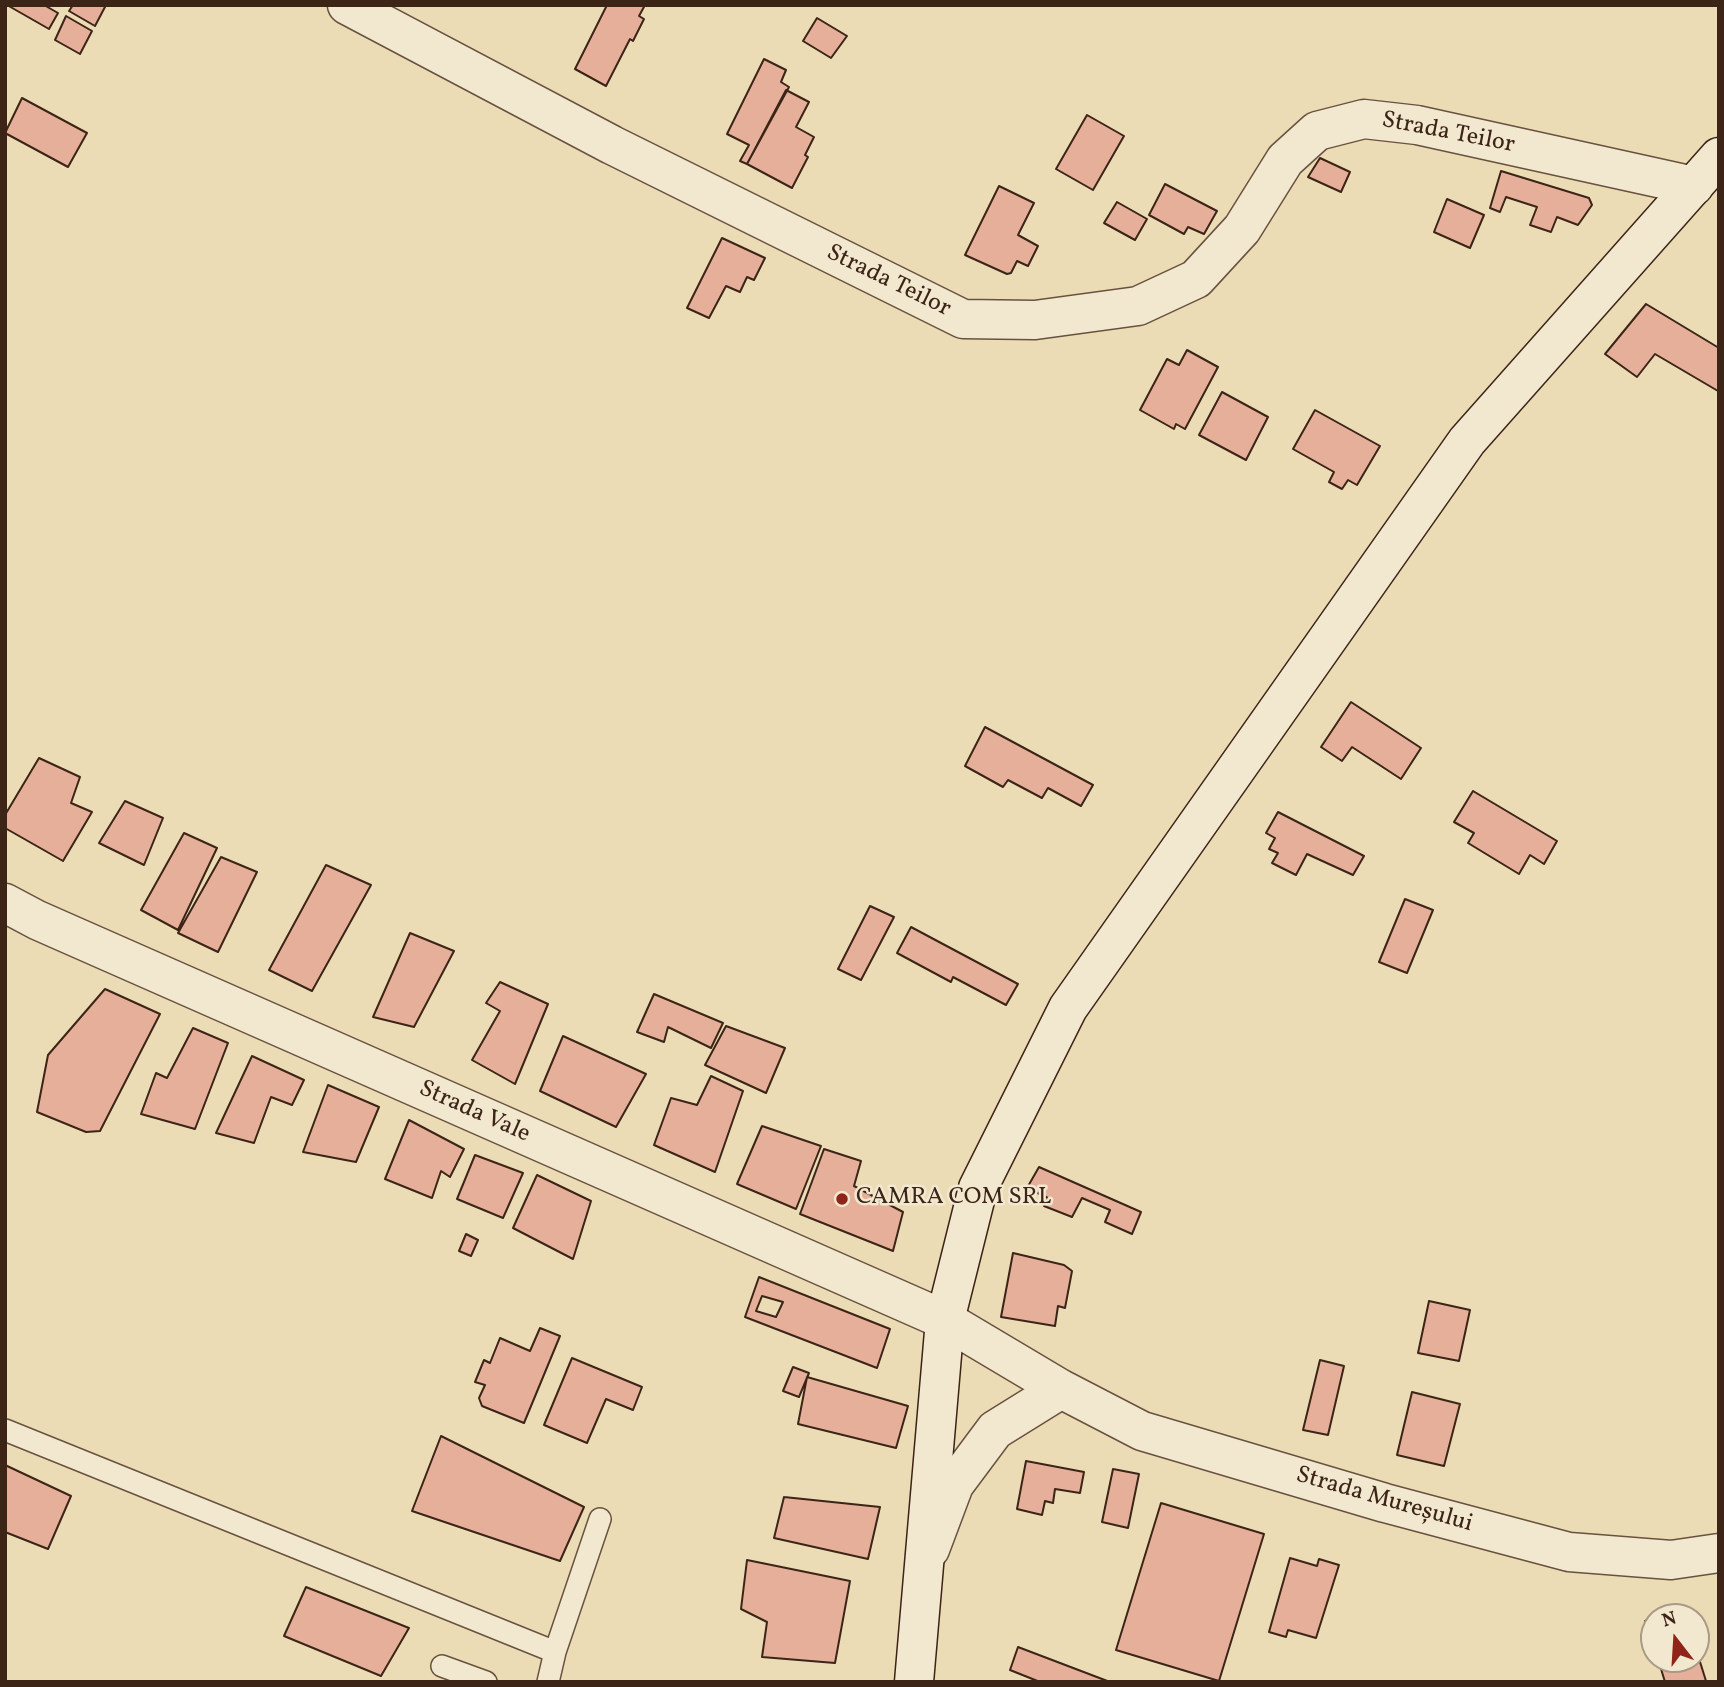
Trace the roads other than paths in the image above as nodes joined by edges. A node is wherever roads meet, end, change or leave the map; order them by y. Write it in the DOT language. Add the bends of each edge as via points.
graph roads {
  1 [pos="347,5"];
  2 [pos="1719,157"];
  3 [pos="1694,186"];
  4 [pos="5,903"];
  5 [pos="945,1320"];
  6 [pos="1061,1389"];
  7 [pos="5,1430"];
  8 [pos="600,1519"];
  9 [pos="1719,1553"];
  10 [pos="926,1557"];
  11 [pos="555,1652"];
  12 [pos="442,1666"];
  13 [pos="486,1682"];
  14 [pos="548,1682"];
  15 [pos="914,1682"];
  1 -- 3 [label="street, Strada Teilor" via="612,145 962,318 1035,320 1138,306 1196,279 1242,229 1285,160 1317,131 1364,118 1417,125"];
  2 -- 3 [label="street"];
  3 -- 5 [label="street" via="1466,441 1068,1008 978,1188"];
  4 -- 5 [label="street, Strada Vale"];
  5 -- 6 [label="street, Strada Mureșului"];
  5 -- 10 [label="street"];
  6 -- 9 [label="street, Strada Mureșului" via="1142,1431 1569,1552 1671,1560"];
  6 -- 10 [label="street" via="995,1430 954,1485"];
  7 -- 11 [label="lane"];
  8 -- 11 [label="lane"];
  10 -- 15 [label="street"];
  11 -- 14 [label="lane"];
  12 -- 13 [label="lane"];
}
